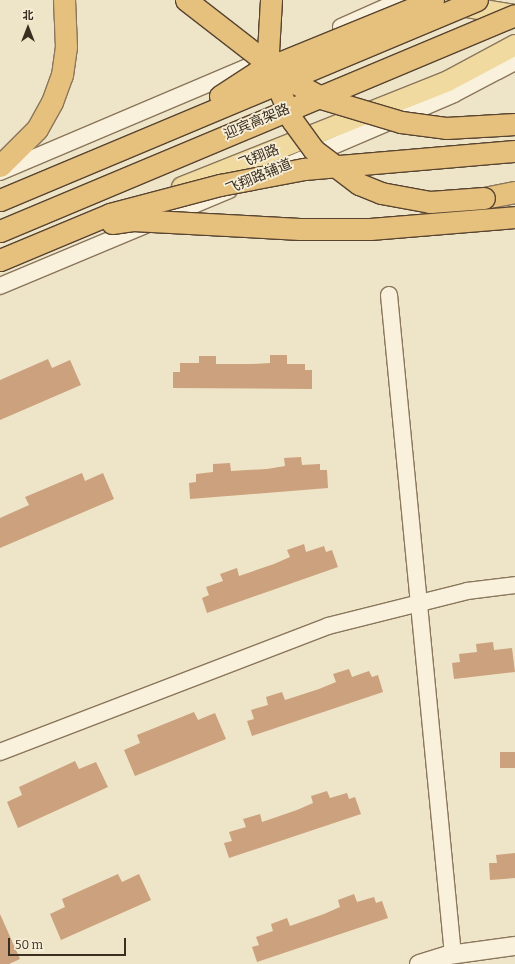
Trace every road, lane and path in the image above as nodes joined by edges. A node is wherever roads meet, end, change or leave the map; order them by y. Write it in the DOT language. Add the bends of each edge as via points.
graph roads {
  1 [pos="64,0"];
  2 [pos="186,0"];
  3 [pos="271,0"];
  4 [pos="402,0"];
  5 [pos="436,0"];
  6 [pos="478,0"];
  7 [pos="515,15"];
  8 [pos="515,45"];
  9 [pos="515,62"];
  10 [pos="515,124"];
  11 [pos="170,128"];
  12 [pos="515,151"];
  13 [pos="0,166"];
  14 [pos="0,172"];
  15 [pos="0,192"];
  16 [pos="515,192"];
  17 [pos="0,200"];
  18 [pos="515,216"];
  19 [pos="80,229"];
  20 [pos="0,231"];
  21 [pos="0,260"];
  22 [pos="0,286"];
  23 [pos="389,294"];
  24 [pos="515,585"];
  25 [pos="419,603"];
  26 [pos="0,752"];
  27 [pos="515,946"];
  28 [pos="453,955"];
  29 [pos="419,964"];
  1 -- 13 [label="highway" via="66,47 62,75 52,102 37,129"];
  2 -- 10 [label="highway, bridge" via="289,80 344,106 401,122 446,128"];
  3 -- 16 [label="highway, bridge" via="268,52 282,102 302,135 333,166 359,184 382,193 430,202"];
  4 -- 14 [label="street"];
  5 -- 7 [label="main road"];
  5 -- 11 [label="highway, bridge" via="257,72"];
  5 -- 15 [label="main road"];
  6 -- 11 [label="highway, 迎宾高架路, bridge"];
  7 -- 20 [label="highway, 迎宾高架路, bridge"];
  8 -- 21 [label="main road, 飞翔路" via="448,81"];
  9 -- 22 [label="street, 飞翔路辅道" via="454,94"];
  11 -- 17 [label="highway, 迎宾高架路, bridge"];
  12 -- 19 [label="highway, bridge" via="304,169 180,194 110,214"];
  18 -- 19 [label="highway, bridge" via="370,229 292,229 133,220"];
  19 -- 21 [label="highway, bridge"];
  23 -- 25 [label="street"];
  24 -- 25 [label="street" via="467,591"];
  25 -- 26 [label="street" via="328,626"];
  25 -- 28 [label="street"];
  27 -- 28 [label="main road"];
  28 -- 29 [label="main road"];
}
